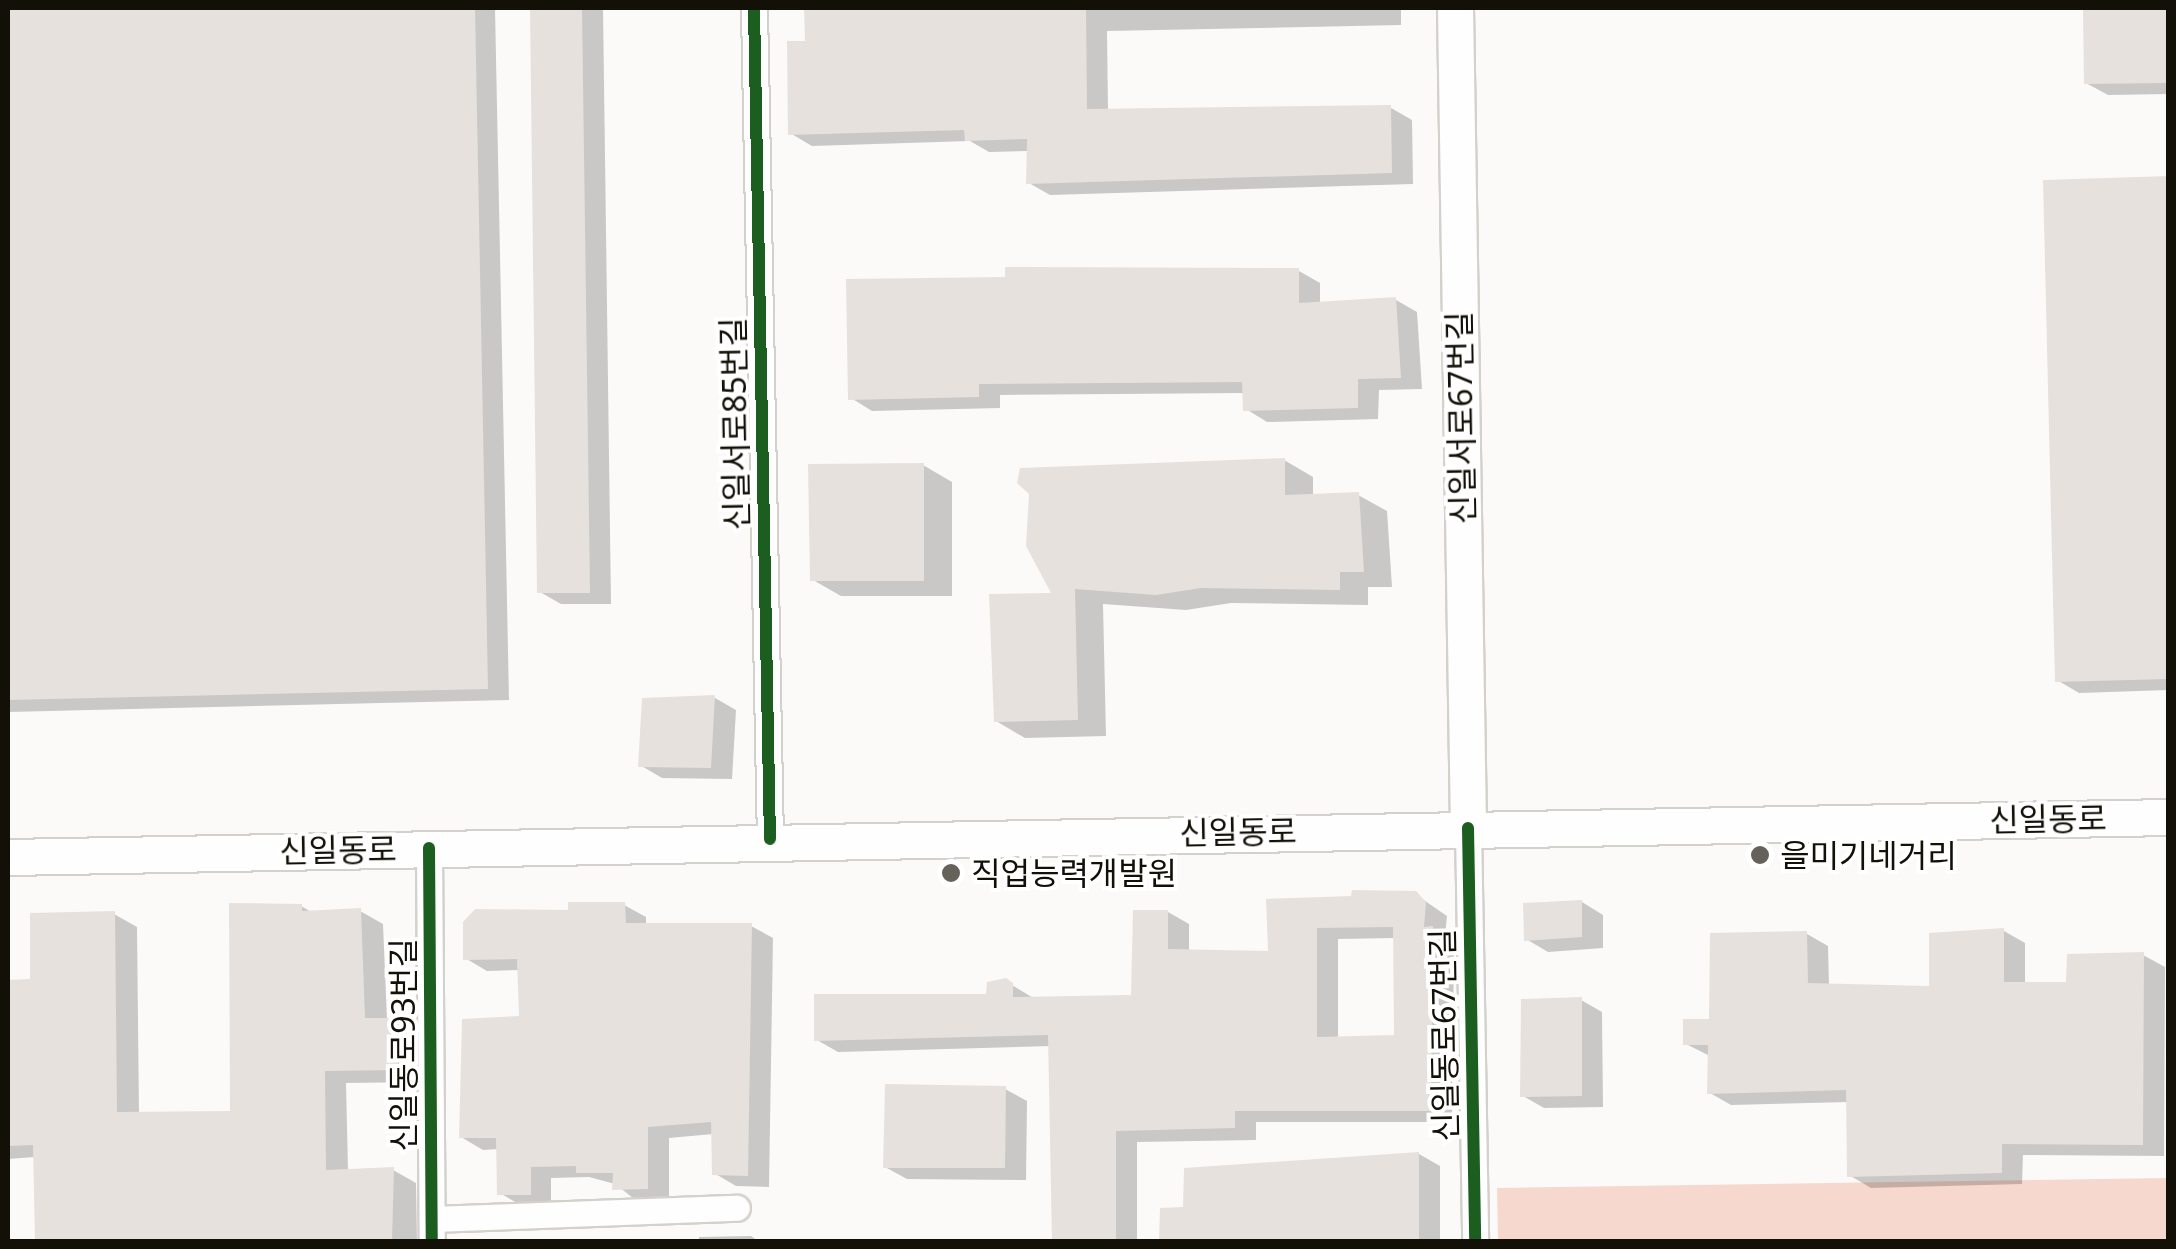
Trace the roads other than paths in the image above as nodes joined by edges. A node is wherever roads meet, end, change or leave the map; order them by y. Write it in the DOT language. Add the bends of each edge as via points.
graph roads {
  1 [pos="754,8"];
  2 [pos="1455,8"];
  3 [pos="2168,817"];
  4 [pos="1468,828"];
  5 [pos="770,839"];
  6 [pos="429,848"];
  7 [pos="8,857"];
  8 [pos="738,1208"];
  9 [pos="432,1230"];
  10 [pos="1476,1242"];
  1 -- 5 [label="street, 신일서로85번길"];
  2 -- 4 [label="main road, 신일서로67번길"];
  3 -- 4 [label="main road, 신일동로"];
  4 -- 5 [label="main road, 신일동로"];
  4 -- 10 [label="street, 신일동로67번길"];
  5 -- 6 [label="main road, 신일동로"];
  6 -- 7 [label="main road, 신일동로"];
  6 -- 9 [label="street, 신일동로93번길"];
  8 -- 9 [label="street"];
}
